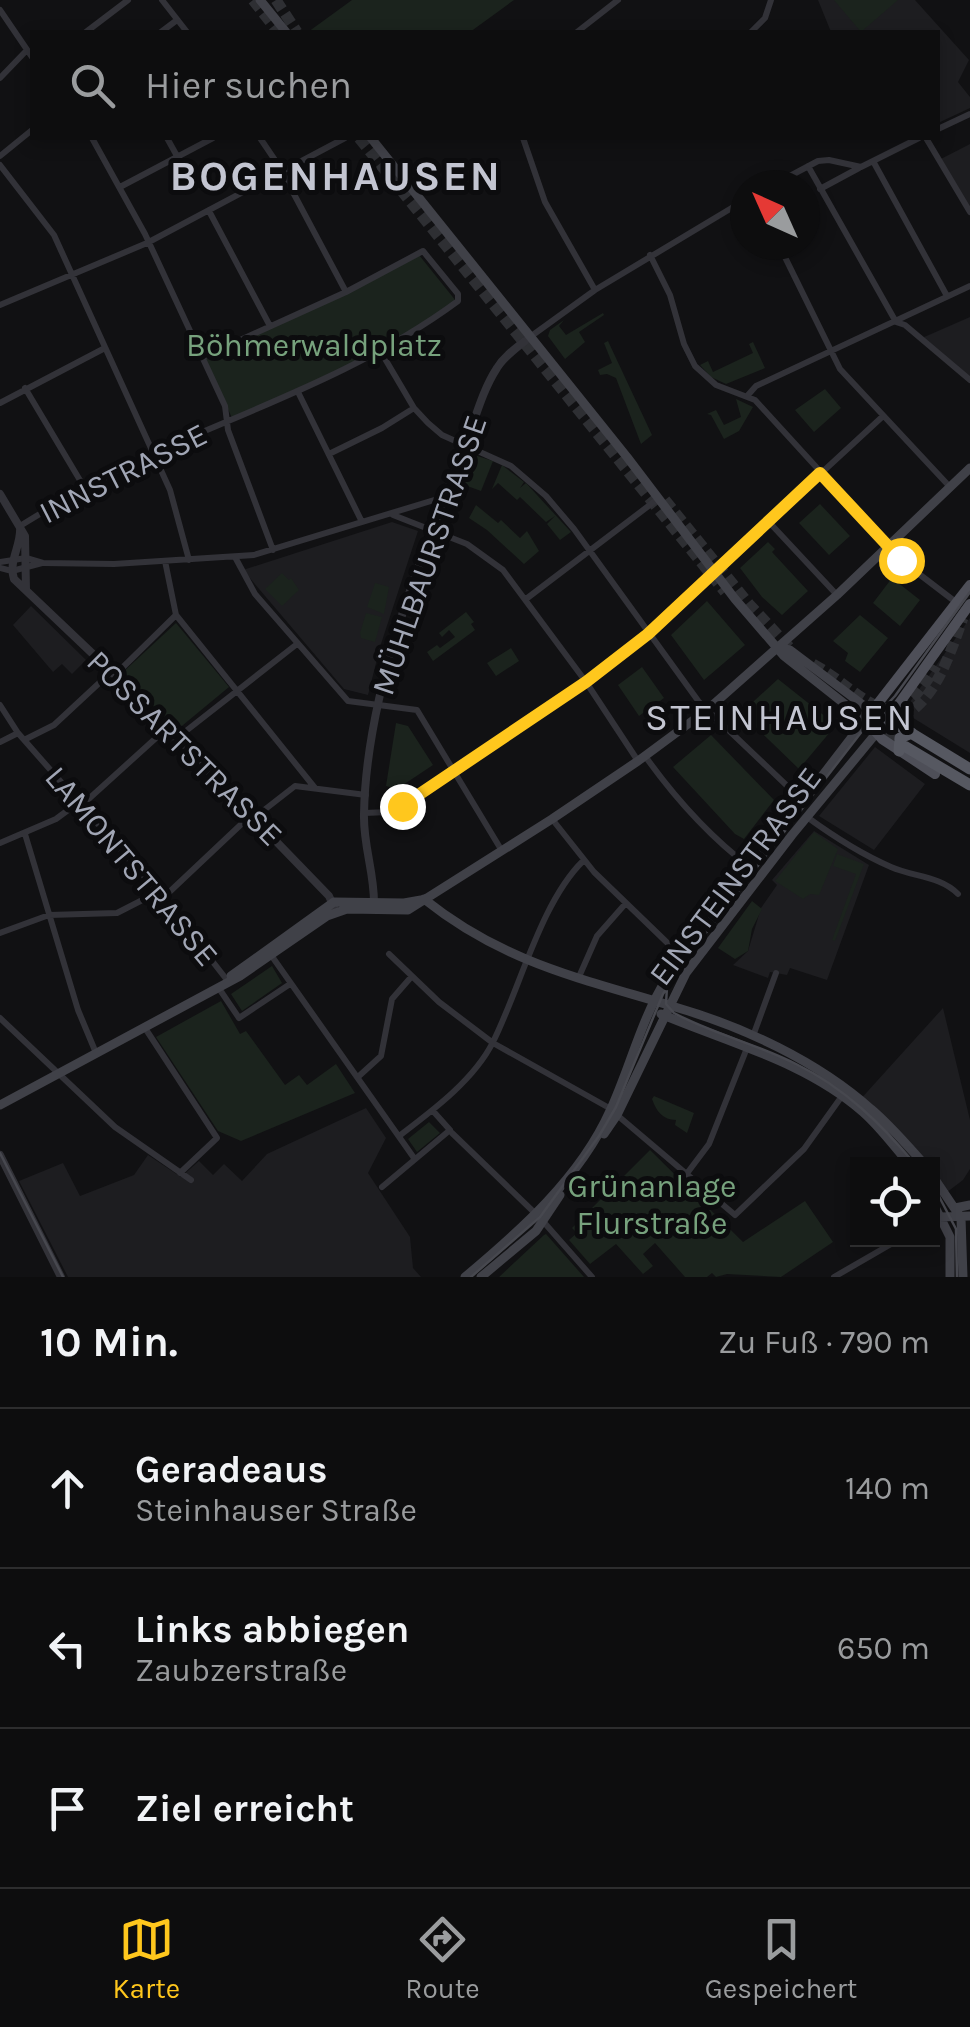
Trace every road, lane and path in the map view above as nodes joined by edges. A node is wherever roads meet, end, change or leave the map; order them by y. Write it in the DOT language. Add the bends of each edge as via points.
graph roads {
  1 [pos="128,0"];
  2 [pos="162,0"];
  3 [pos="260,0"];
  4 [pos="618,0"];
  5 [pos="771,0"];
  6 [pos="0,10"];
  7 [pos="177,20"];
  8 [pos="89,30"];
  9 [pos="164,30"];
  10 [pos="185,30"];
  11 [pos="284,30"];
  12 [pos="580,30"];
  13 [pos="753,30"];
  14 [pos="30,54"];
  15 [pos="0,78"];
  16 [pos="970,114"];
  17 [pos="940,128"];
  18 [pos="30,132"];
  19 [pos="96,140"];
  20 [pos="168,140"];
  21 [pos="208,140"];
  22 [pos="261,140"];
  23 [pos="341,140"];
  24 [pos="372,140"];
  25 [pos="523,140"];
  26 [pos="915,140"];
  27 [pos="927,140"];
  28 [pos="0,156"];
  29 [pos="177,156"];
  30 [pos="873,161"];
  31 [pos="0,165"];
  32 [pos="808,166"];
  33 [pos="860,167"];
  34 [pos="801,170"];
  35 [pos="810,170"];
  36 [pos="282,173"];
  37 [pos="120,187"];
  38 [pos="820,188"];
  39 [pos="730,209"];
  40 [pos="209,211"];
  41 [pos="970,212"];
  42 [pos="147,242"];
  43 [pos="650,255"];
  44 [pos="786,260"];
  45 [pos="72,276"];
  46 [pos="970,286"];
  47 [pos="595,290"];
  48 [pos="346,292"];
  49 [pos="947,296"];
  50 [pos="0,305"];
  51 [pos="896,322"];
  52 [pos="270,326"];
  53 [pos="530,336"];
  54 [pos="104,349"];
  55 [pos="831,351"];
  56 [pos="382,352"];
  57 [pos="203,358"];
  58 [pos="970,380"];
  59 [pos="24,388"];
  60 [pos="298,392"];
  61 [pos="748,396"];
  62 [pos="0,404"];
  63 [pos="414,408"];
  64 [pos="882,417"];
  65 [pos="227,422"];
  66 [pos="465,445"];
  67 [pos="153,454"];
  68 [pos="329,454"];
  69 [pos="970,468"];
  70 [pos="820,473"];
  71 [pos="84,487"];
  72 [pos="950,487"];
  73 [pos="0,494"];
  74 [pos="444,497"];
  75 [pos="659,498"];
  76 [pos="390,514"];
  77 [pos="768,521"];
  78 [pos="362,522"];
  79 [pos="20,526"];
  80 [pos="432,530"];
  81 [pos="889,547"];
  82 [pos="274,550"];
  83 [pos="588,551"];
  84 [pos="235,557"];
  85 [pos="14,558"];
  86 [pos="26,558"];
  87 [pos="189,560"];
  88 [pos="165,561"];
  89 [pos="43,563"];
  90 [pos="0,565"];
  91 [pos="24,569"];
  92 [pos="12,571"];
  93 [pos="715,572"];
  94 [pos="970,586"];
  95 [pos="26,590"];
  96 [pos="837,596"];
  97 [pos="526,599"];
  98 [pos="957,603"];
  99 [pos="970,604"];
  100 [pos="176,614"];
  101 [pos="648,634"];
  102 [pos="297,644"];
  103 [pos="779,647"];
  104 [pos="113,674"];
  105 [pos="586,682"];
  106 [pos="238,689"];
  107 [pos="377,704"];
  108 [pos="0,705"];
  109 [pos="706,710"];
  110 [pos="868,716"];
  111 [pos="888,718"];
  112 [pos="167,728"];
  113 [pos="876,732"];
  114 [pos="21,736"];
  115 [pos="177,738"];
  116 [pos="0,742"];
  117 [pos="906,743"];
  118 [pos="641,759"];
  119 [pos="970,769"];
  120 [pos="456,772"];
  121 [pos="934,774"];
  122 [pos="970,777"];
  123 [pos="970,786"];
  124 [pos="316,788"];
  125 [pos="970,794"];
  126 [pos="366,795"];
  127 [pos="803,802"];
  128 [pos="81,804"];
  129 [pos="364,813"];
  130 [pos="253,816"];
  131 [pos="807,817"];
  132 [pos="552,819"];
  133 [pos="25,834"];
  134 [pos="0,843"];
  135 [pos="502,850"];
  136 [pos="583,861"];
  137 [pos="752,868"];
  138 [pos="958,894"];
  139 [pos="160,895"];
  140 [pos="424,899"];
  141 [pos="626,903"];
  142 [pos="374,906"];
  143 [pos="334,908"];
  144 [pos="49,915"];
  145 [pos="0,933"];
  146 [pos="269,952"];
  147 [pos="389,954"];
  148 [pos="682,957"];
  149 [pos="527,961"];
  150 [pos="776,973"];
  151 [pos="412,976"];
  152 [pos="578,979"];
  153 [pos="222,983"];
  154 [pos="290,984"];
  155 [pos="652,1006"];
  156 [pos="666,1010"];
  157 [pos="0,1018"];
  158 [pos="145,1028"];
  159 [pos="752,1037"];
  160 [pos="493,1043"];
  161 [pos="747,1048"];
  162 [pos="96,1054"];
  163 [pos="58,1074"];
  164 [pos="359,1076"];
  165 [pos="842,1096"];
  166 [pos="0,1105"];
  167 [pos="433,1111"];
  168 [pos="614,1112"];
  169 [pos="451,1132"];
  170 [pos="399,1136"];
  171 [pos="0,1156"];
  172 [pos="903,1157"];
  173 [pos="917,1157"];
  174 [pos="414,1158"];
  175 [pos="688,1172"];
  176 [pos="180,1173"];
  177 [pos="191,1180"];
  178 [pos="382,1188"];
  179 [pos="940,1194"];
  180 [pos="970,1205"];
  181 [pos="539,1217"];
  182 [pos="950,1218"];
  183 [pos="886,1247"];
  184 [pos="61,1277"];
  185 [pos="464,1277"];
  186 [pos="481,1277"];
  187 [pos="592,1277"];
  188 [pos="834,1277"];
  189 [pos="950,1277"];
  190 [pos="963,1277"];
  1 -- 8 [label="street"];
  2 -- 7 [label="street"];
  3 -- 11 [label="main road"];
  4 -- 12 [label="street"];
  5 -- 13 [label="street"];
  6 -- 14 [label="street"];
  7 -- 9 [label="street"];
  7 -- 10 [label="street"];
  14 -- 15 [label="street"];
  16 -- 17 [label="street"];
  18 -- 28 [label="street"];
  19 -- 37 [label="street"];
  20 -- 29 [label="street"];
  21 -- 29 [label="street"];
  22 -- 36 [label="street"];
  23 -- 36 [label="street"];
  24 -- 53 [label="main road"];
  25 -- 47 [label="street" via="545,202"];
  26 -- 30 [label="street"];
  27 -- 41 [label="street"];
  29 -- 37 [label="street"];
  30 -- 33 [label="street"];
  30 -- 49 [label="street"];
  31 -- 45 [label="street" via="54,235"];
  32 -- 33 [label="street" via="829,160"];
  32 -- 34 [label="street"];
  32 -- 35 [label="street"];
  33 -- 38 [label="street"];
  36 -- 40 [label="street"];
  36 -- 48 [label="street"];
  37 -- 42 [label="street"];
  38 -- 51 [label="street"];
  39 -- 43 [label="street"];
  40 -- 42 [label="street"];
  40 -- 52 [label="street"];
  42 -- 45 [label="street"];
  42 -- 57 [label="street"];
  43 -- 47 [label="street"];
  43 -- 61 [label="street" via="694,366 716,385"];
  44 -- 55 [label="street"];
  45 -- 50 [label="street"];
  45 -- 54 [label="street"];
  46 -- 49 [label="street"];
  47 -- 53 [label="street"];
  48 -- 52 [label="street"];
  48 -- 56 [label="street" via="423,251 458,294 458,302"];
  49 -- 51 [label="street"];
  51 -- 55 [label="street"];
  51 -- 58 [label="street"];
  52 -- 57 [label="street"];
  53 -- 66 [label="street, MÜHLBAURSTRASSE" via="494,371"];
  53 -- 75 [label="main road"];
  54 -- 59 [label="street"];
  54 -- 67 [label="street"];
  55 -- 61 [label="street"];
  55 -- 64 [label="street"];
  56 -- 60 [label="street"];
  56 -- 63 [label="street"];
  57 -- 65 [label="street"];
  59 -- 62 [label="street"];
  59 -- 71 [label="street"];
  60 -- 65 [label="street"];
  60 -- 68 [label="street"];
  61 -- 70 [label="street"];
  63 -- 66 [label="street"];
  63 -- 68 [label="street"];
  64 -- 70 [label="street"];
  64 -- 72 [label="street"];
  65 -- 67 [label="street, INNSTRASSE"];
  65 -- 82 [label="street"];
  66 -- 74 [label="street, MÜHLBAURSTRASSE"];
  66 -- 83 [label="street" via="532,482"];
  67 -- 71 [label="street, INNSTRASSE"];
  67 -- 87 [label="street"];
  68 -- 78 [label="street"];
  69 -- 72 [label="main road"];
  70 -- 77 [label="street"];
  70 -- 81 [label="street"];
  71 -- 79 [label="street, INNSTRASSE"];
  72 -- 81 [label="main road"];
  73 -- 79 [label="street"];
  74 -- 76 [label="street"];
  74 -- 80 [label="street, MÜHLBAURSTRASSE"];
  75 -- 83 [label="street"];
  75 -- 93 [label="main road"];
  76 -- 78 [label="street"];
  76 -- 80 [label="street"];
  77 -- 93 [label="street"];
  77 -- 96 [label="street"];
  78 -- 82 [label="street"];
  79 -- 85 [label="street"];
  79 -- 86 [label="street"];
  80 -- 97 [label="street" via="490,558"];
  80 -- 107 [label="street, MÜHLBAURSTRASSE"];
  81 -- 96 [label="main road"];
  81 -- 98 [label="street"];
  82 -- 84 [label="street"];
  83 -- 97 [label="street"];
  83 -- 101 [label="street"];
  84 -- 87 [label="street"];
  84 -- 102 [label="street" via="248,586"];
  85 -- 86 [label="street"];
  85 -- 90 [label="street"];
  85 -- 92 [label="street"];
  86 -- 89 [label="street"];
  86 -- 91 [label="street"];
  87 -- 88 [label="street"];
  88 -- 89 [label="street"];
  88 -- 100 [label="street"];
  89 -- 91 [label="street"];
  90 -- 92 [label="street"];
  91 -- 92 [label="street"];
  91 -- 95 [label="street"];
  92 -- 95 [label="street, POSSARTSTRASSE"];
  93 -- 101 [label="street"];
  93 -- 103 [label="main road"];
  94 -- 98 [label="main road, EINSTEINSTRASSE"];
  95 -- 104 [label="street, POSSARTSTRASSE"];
  96 -- 103 [label="main road"];
  97 -- 105 [label="street"];
  98 -- 110 [label="main road, EINSTEINSTRASSE"];
  99 -- 111 [label="main road, EINSTEINSTRASSE"];
  100 -- 104 [label="street"];
  100 -- 106 [label="street"];
  101 -- 105 [label="street"];
  101 -- 109 [label="street"];
  102 -- 106 [label="street"];
  102 -- 107 [label="street" via="348,701"];
  103 -- 109 [label="main road"];
  103 -- 110 [label="main road"];
  104 -- 112 [label="street, POSSARTSTRASSE"];
  104 -- 114 [label="street" via="54,725"];
  105 -- 118 [label="street"];
  105 -- 120 [label="street"];
  106 -- 115 [label="street"];
  106 -- 124 [label="street"];
  107 -- 120 [label="street" via="417,710"];
  107 -- 126 [label="street, MÜHLBAURSTRASSE"];
  108 -- 114 [label="street, LAMONTSTRASSE"];
  109 -- 118 [label="main road"];
  109 -- 127 [label="street"];
  110 -- 111 [label="main road"];
  110 -- 113 [label="main road"];
  110 -- 127 [label="main road, EINSTEINSTRASSE"];
  111 -- 113 [label="main road, EINSTEINSTRASSE"];
  111 -- 117 [label="highway"];
  112 -- 115 [label="street, POSSARTSTRASSE"];
  112 -- 128 [label="street"];
  113 -- 117 [label="main road"];
  113 -- 131 [label="main road, EINSTEINSTRASSE"];
  114 -- 116 [label="street"];
  114 -- 128 [label="street, LAMONTSTRASSE"];
  115 -- 130 [label="street, POSSARTSTRASSE"];
  117 -- 119 [label="highway"];
  117 -- 121 [label="main road"];
  117 -- 122 [label="highway"];
  117 -- 123 [label="highway"];
  118 -- 132 [label="main road"];
  118 -- 137 [label="street" via="716,840"];
  120 -- 129 [label="street" via="389,812"];
  120 -- 135 [label="street"];
  121 -- 125 [label="highway"];
  124 -- 126 [label="street"];
  124 -- 130 [label="street" via="295,786"];
  126 -- 129 [label="street, MÜHLBAURSTRASSE"];
  127 -- 137 [label="main road, EINSTEINSTRASSE"];
  128 -- 133 [label="street"];
  128 -- 139 [label="street, LAMONTSTRASSE"];
  129 -- 142 [label="street, MÜHLBAURSTRASSE"];
  130 -- 139 [label="street"];
  130 -- 143 [label="street, POSSARTSTRASSE"];
  131 -- 138 [label="street" via="866,855"];
  131 -- 156 [label="main road, EINSTEINSTRASSE" via="697,958"];
  132 -- 135 [label="main road"];
  132 -- 136 [label="street"];
  133 -- 134 [label="street"];
  133 -- 144 [label="street"];
  135 -- 140 [label="main road"];
  136 -- 141 [label="street"];
  136 -- 149 [label="street"];
  137 -- 148 [label="main road, EINSTEINSTRASSE"];
  139 -- 144 [label="street" via="117,913"];
  139 -- 153 [label="street, LAMONTSTRASSE"];
  140 -- 142 [label="main road"];
  140 -- 149 [label="main road"];
  141 -- 148 [label="street"];
  141 -- 152 [label="street" via="597,936"];
  142 -- 143 [label="main road" via="348,900"];
  143 -- 146 [label="main road"];
  144 -- 145 [label="street"];
  144 -- 162 [label="street"];
  146 -- 153 [label="main road"];
  146 -- 154 [label="street"];
  147 -- 151 [label="street"];
  148 -- 155 [label="main road, EINSTEINSTRASSE"];
  149 -- 152 [label="main road"];
  149 -- 160 [label="street"];
  150 -- 159 [label="street"];
  151 -- 160 [label="street"];
  151 -- 164 [label="street" via="392,998 381,1056"];
  152 -- 155 [label="main road"];
  153 -- 154 [label="street, LAMONTSTRASSE" via="239,1018"];
  153 -- 158 [label="main road"];
  154 -- 164 [label="street"];
  155 -- 156 [label="main road"];
  155 -- 168 [label="main road, EINSTEINSTRASSE"];
  156 -- 159 [label="main road"];
  156 -- 161 [label="main road"];
  156 -- 168 [label="main road, EINSTEINSTRASSE"];
  157 -- 163 [label="street"];
  158 -- 162 [label="main road"];
  158 -- 176 [label="street" via="217,1138"];
  159 -- 173 [label="main road" via="858,1098"];
  160 -- 167 [label="street"];
  160 -- 168 [label="street"];
  161 -- 165 [label="main road"];
  161 -- 175 [label="street" via="708,1144"];
  162 -- 163 [label="main road"];
  163 -- 166 [label="main road"];
  163 -- 176 [label="street"];
  164 -- 170 [label="street"];
  165 -- 172 [label="main road"];
  165 -- 175 [label="street" via="804,1148 735,1215"];
  167 -- 169 [label="street"];
  167 -- 170 [label="street"];
  168 -- 175 [label="street"];
  168 -- 181 [label="main road, EINSTEINSTRASSE"];
  169 -- 174 [label="street"];
  169 -- 181 [label="street"];
  170 -- 174 [label="street"];
  171 -- 184 [label="street"];
  174 -- 178 [label="street"];
  176 -- 177 [label="street"];
  179 -- 182 [label="main road"];
  180 -- 182 [label="main road"];
  181 -- 185 [label="main road, EINSTEINSTRASSE"];
  181 -- 186 [label="main road, EINSTEINSTRASSE" via="528,1238"];
  181 -- 187 [label="street"];
  182 -- 189 [label="main road"];
  182 -- 190 [label="main road"];
  183 -- 188 [label="street"];
}
